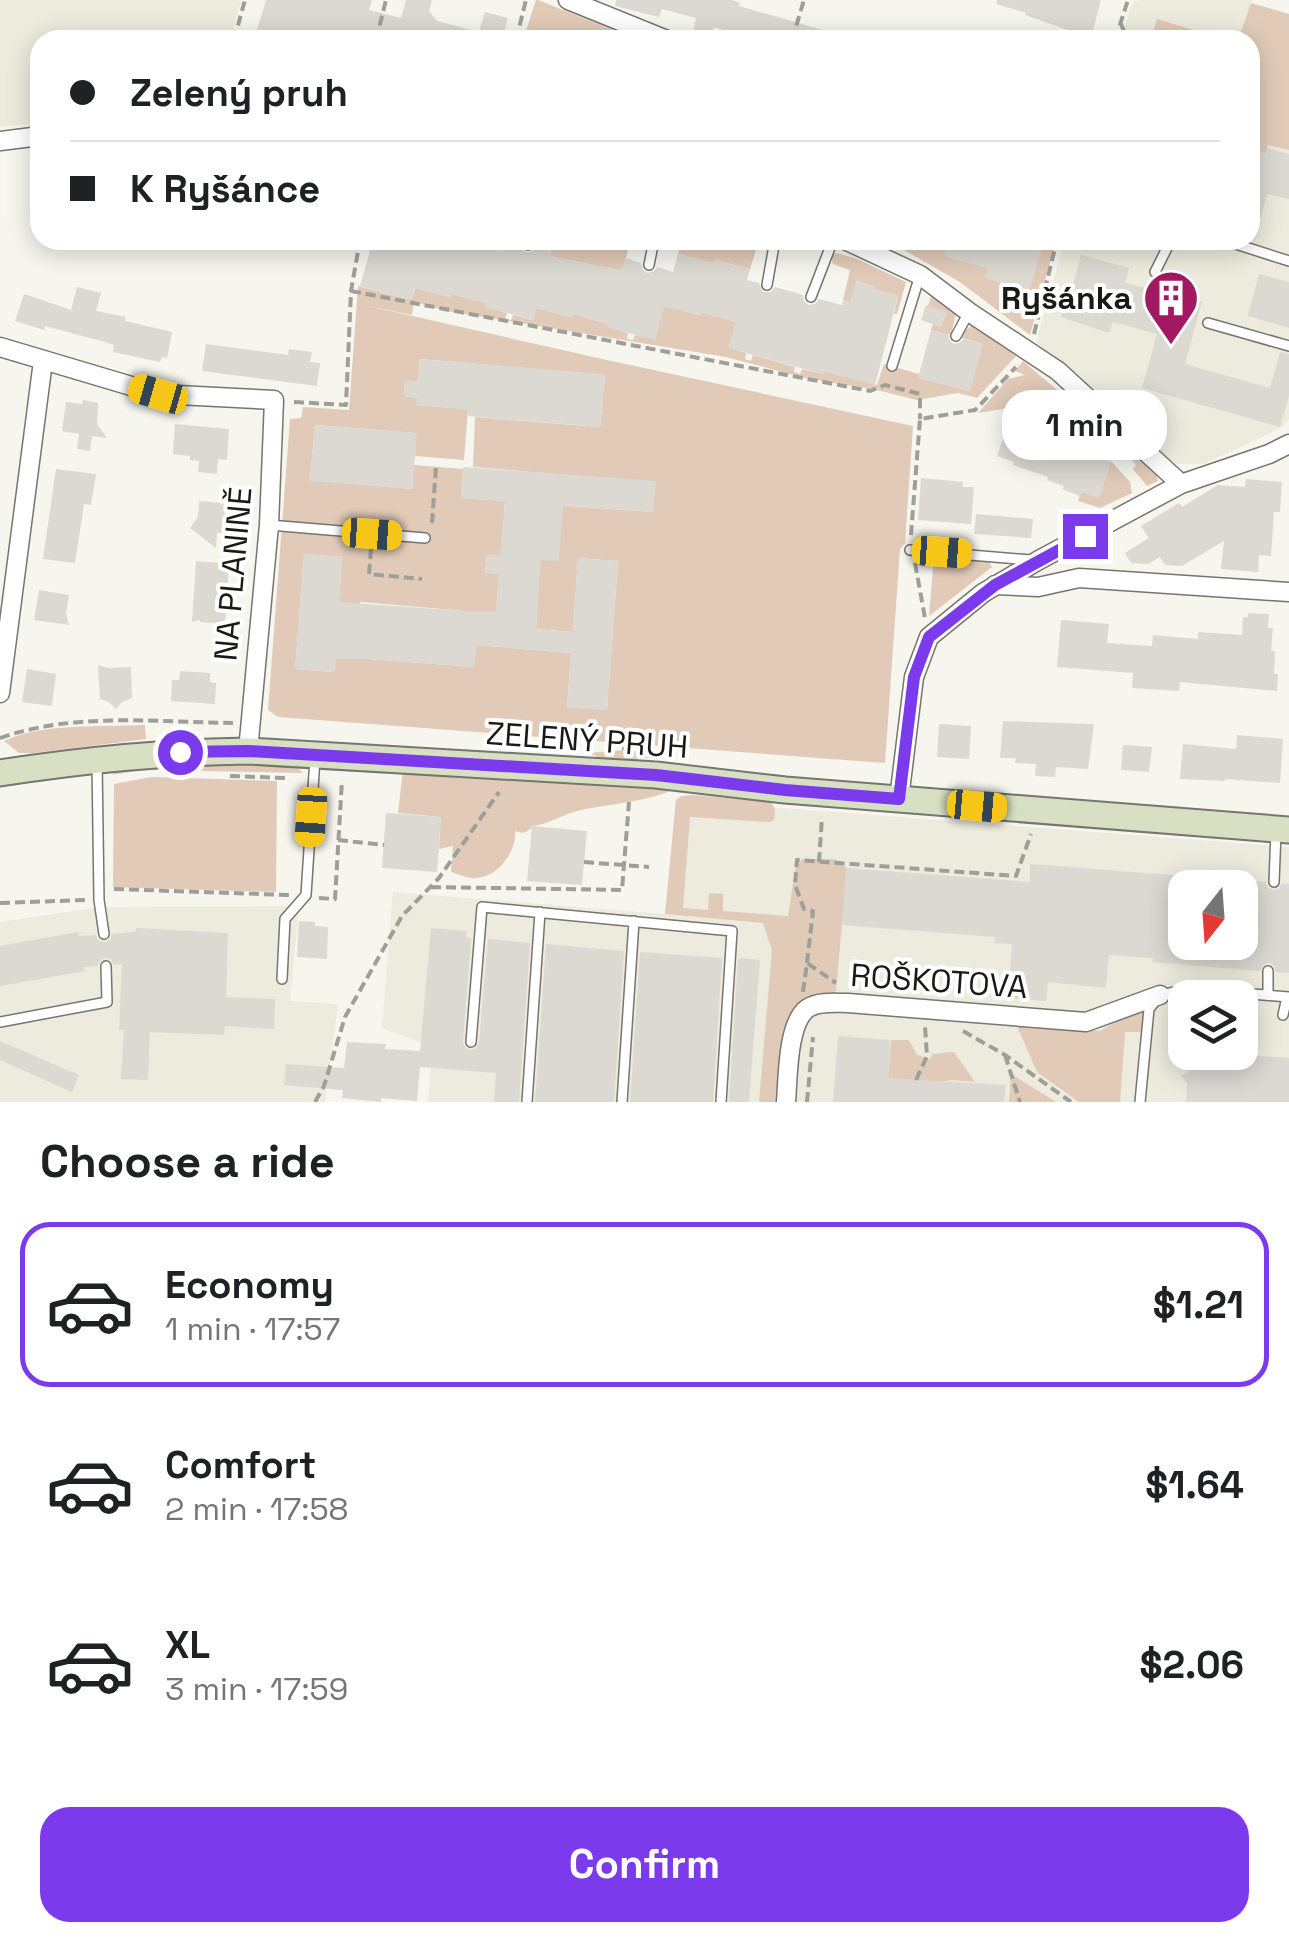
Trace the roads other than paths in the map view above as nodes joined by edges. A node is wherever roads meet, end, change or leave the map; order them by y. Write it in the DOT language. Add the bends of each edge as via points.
graph roads {
  1 [pos="568,0"];
  2 [pos="643,30"];
  3 [pos="30,137"];
  4 [pos="0,141"];
  5 [pos="652,250"];
  6 [pos="773,250"];
  7 [pos="829,250"];
  8 [pos="866,250"];
  9 [pos="1167,250"];
  10 [pos="1253,250"];
  11 [pos="1289,262"];
  12 [pos="649,265"];
  13 [pos="1155,272"];
  14 [pos="920,275"];
  15 [pos="767,285"];
  16 [pos="811,297"];
  17 [pos="969,312"];
  18 [pos="1208,323"];
  19 [pos="956,336"];
  20 [pos="1289,346"];
  21 [pos="0,347"];
  22 [pos="43,361"];
  23 [pos="892,366"];
  24 [pos="1289,444"];
  25 [pos="1181,484"];
  26 [pos="269,525"];
  27 [pos="425,538"];
  28 [pos="910,550"];
  29 [pos="1046,557"];
  30 [pos="1079,578"];
  31 [pos="7,584"];
  32 [pos="995,585"];
  33 [pos="1289,592"];
  34 [pos="0,693"];
  35 [pos="248,751"];
  36 [pos="316,756"];
  37 [pos="97,758"];
  38 [pos="0,773"];
  39 [pos="899,799"];
  40 [pos="1283,829"];
  41 [pos="1274,882"];
  42 [pos="540,912"];
  43 [pos="634,921"];
  44 [pos="104,934"];
  45 [pos="106,966"];
  46 [pos="1268,971"];
  47 [pos="282,980"];
  48 [pos="1160,995"];
  49 [pos="1268,995"];
  50 [pos="1288,997"];
  51 [pos="1283,1015"];
  52 [pos="0,1022"];
  53 [pos="471,1042"];
  54 [pos="527,1102"];
  55 [pos="622,1102"];
  56 [pos="721,1102"];
  57 [pos="786,1102"];
  58 [pos="1140,1102"];
  1 -- 2 [label="street"];
  3 -- 4 [label="street"];
  5 -- 12 [label="lane"];
  6 -- 15 [label="lane"];
  7 -- 16 [label="lane"];
  8 -- 14 [label="street"];
  9 -- 13 [label="lane"];
  10 -- 11 [label="lane"];
  14 -- 17 [label="street"];
  14 -- 23 [label="lane"];
  17 -- 19 [label="lane"];
  17 -- 25 [label="street" via="1058,371"];
  18 -- 20 [label="lane"];
  21 -- 22 [label="street"];
  22 -- 26 [label="street, NA PLANINĚ" via="158,394 274,400"];
  22 -- 31 [label="street"];
  24 -- 25 [label="street"];
  25 -- 29 [label="street"];
  26 -- 27 [label="lane"];
  26 -- 35 [label="street, NA PLANINĚ"];
  28 -- 29 [label="lane"];
  29 -- 30 [label="street"];
  29 -- 32 [label="street"];
  30 -- 32 [label="street" via="1038,588"];
  30 -- 33 [label="street"];
  31 -- 34 [label="street"];
  32 -- 39 [label="street" via="929,637 914,677"];
  35 -- 36 [label="street, ZELENÝ PRUH"];
  35 -- 37 [label="street, ZELENÝ PRUH"];
  36 -- 39 [label="street, ZELENÝ PRUH" via="656,775"];
  36 -- 47 [label="lane" via="304,896 286,919"];
  37 -- 38 [label="street, ZELENÝ PRUH"];
  37 -- 44 [label="lane"];
  39 -- 40 [label="street, ZELENÝ PRUH"];
  40 -- 41 [label="lane"];
  42 -- 43 [label="lane"];
  42 -- 53 [label="lane" via="482,906"];
  42 -- 54 [label="lane"];
  43 -- 55 [label="lane"];
  43 -- 56 [label="lane" via="732,931"];
  45 -- 52 [label="lane" via="107,1002"];
  46 -- 49 [label="lane"];
  48 -- 49 [label="lane" via="1190,989"];
  48 -- 57 [label="street, ROŠKOTOVA" via="1086,1022 817,1004 800,1016"];
  48 -- 58 [label="lane" via="1149,1009"];
  49 -- 50 [label="lane"];
  50 -- 51 [label="lane"];
}
